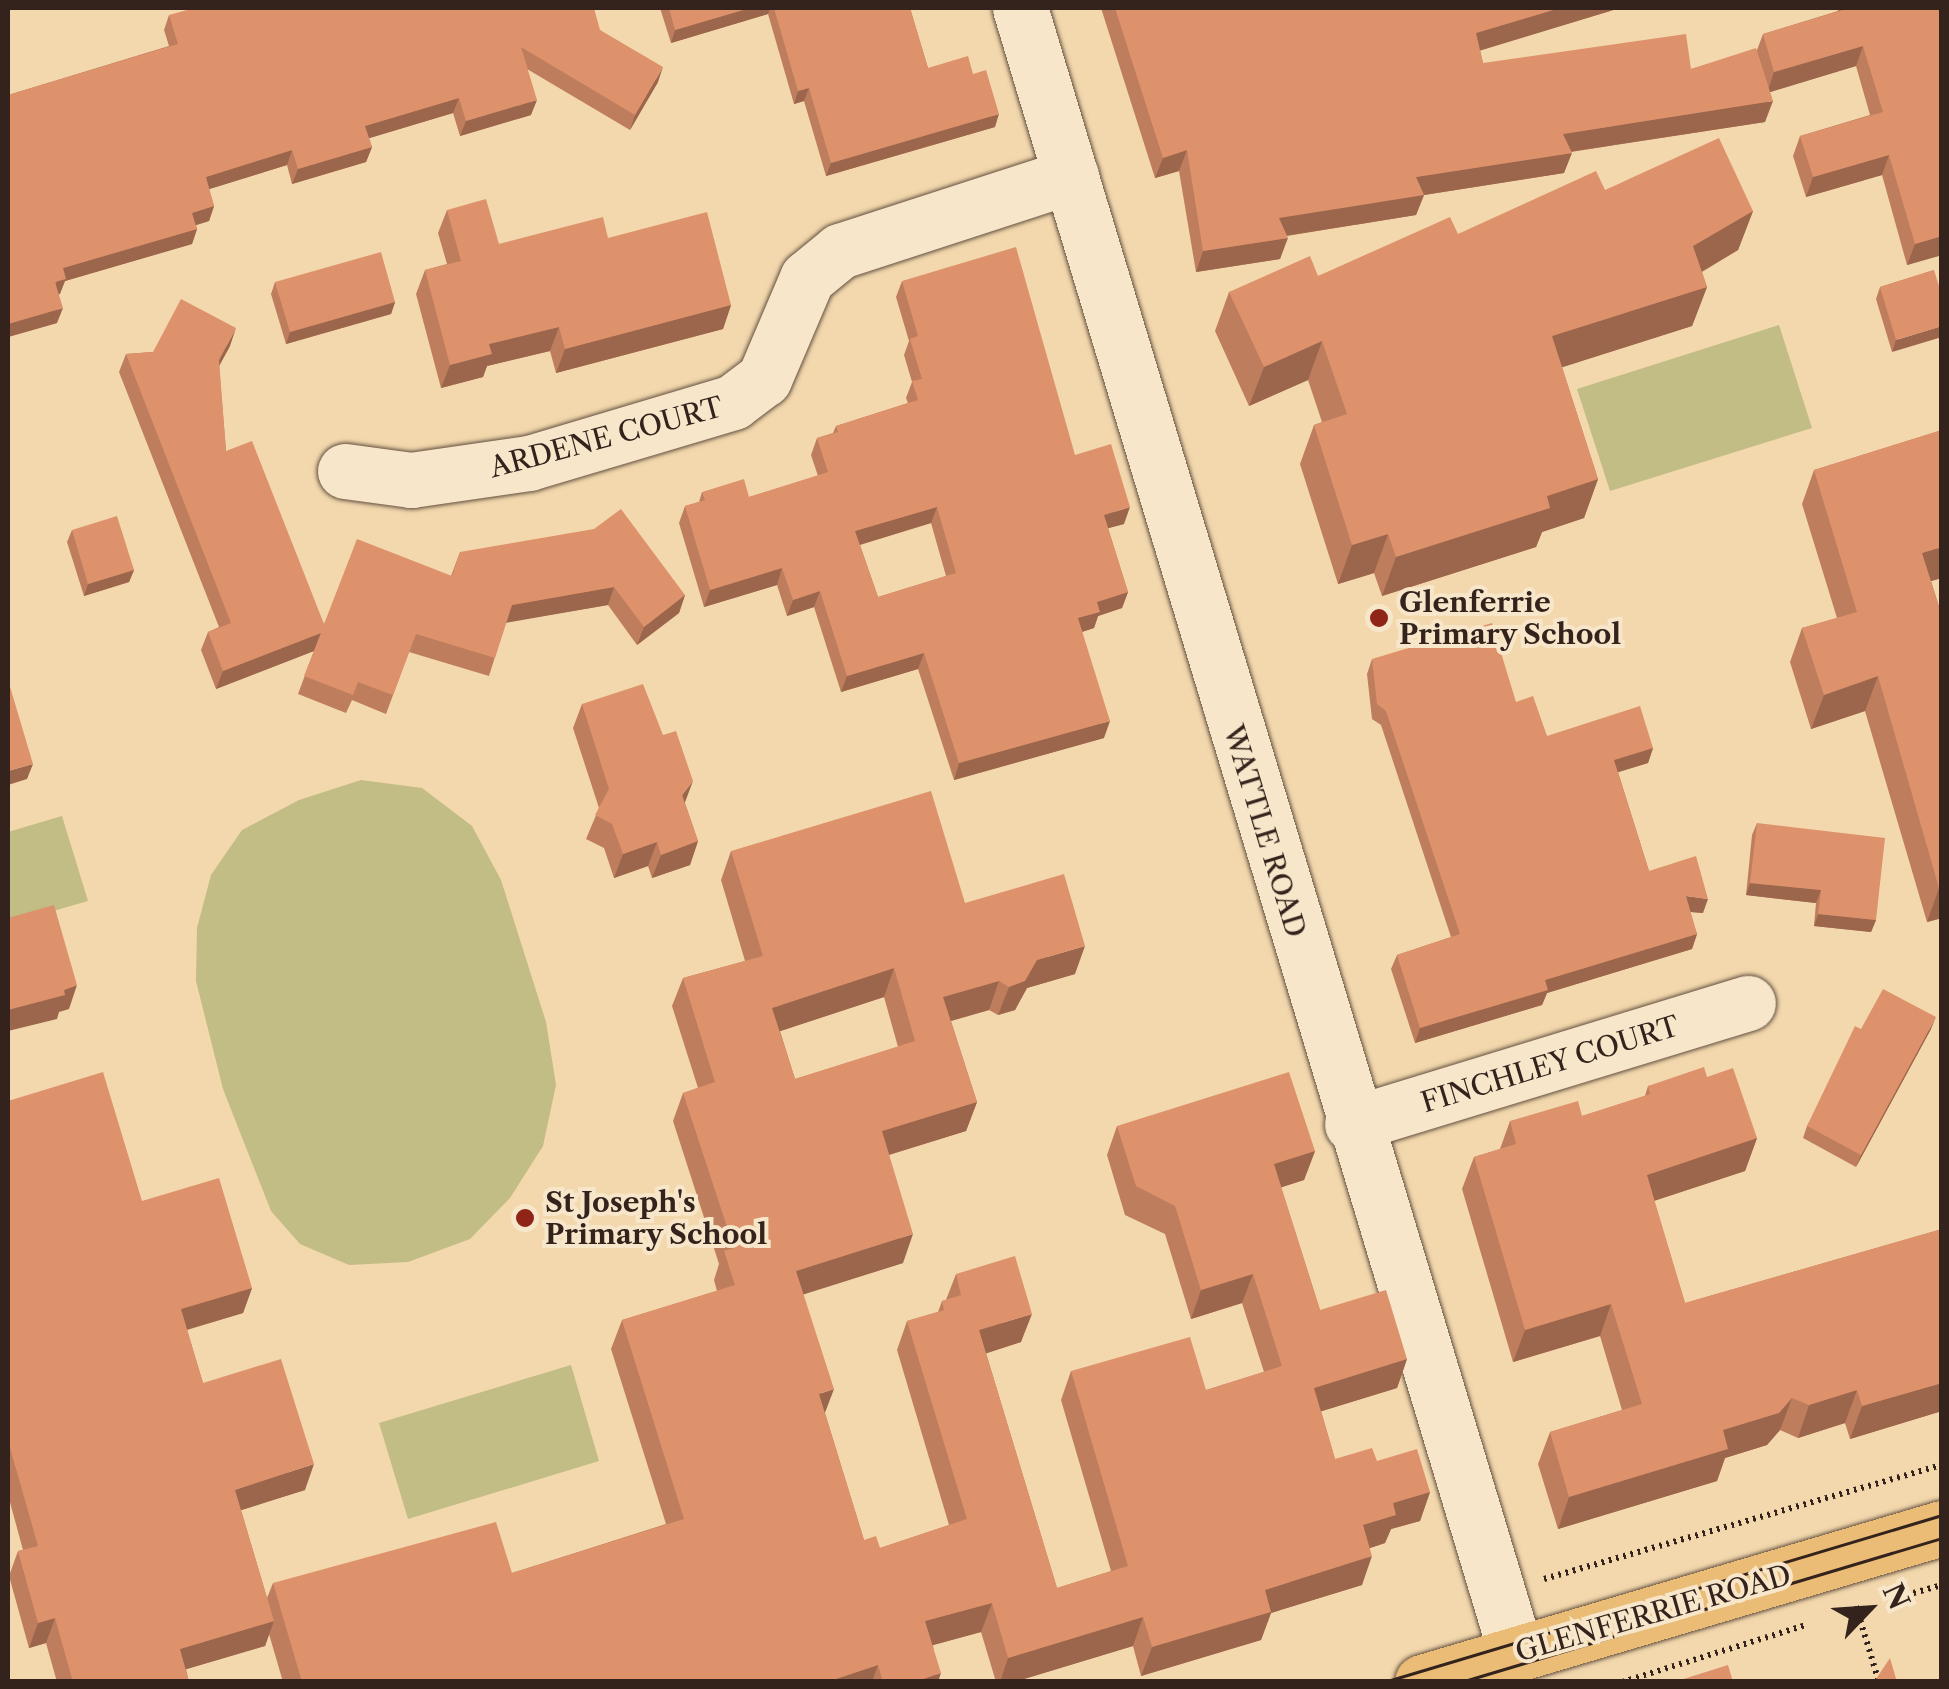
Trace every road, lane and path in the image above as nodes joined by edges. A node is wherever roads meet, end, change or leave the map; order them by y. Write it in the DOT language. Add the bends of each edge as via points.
graph roads {
  1 [pos="1020,8"];
  2 [pos="1071,176"];
  3 [pos="345,471"];
  4 [pos="1748,1003"];
  5 [pos="1352,1124"];
  6 [pos="1942,1466"];
  7 [pos="1942,1528"];
  8 [pos="1840,1558"];
  9 [pos="1532,1582"];
  10 [pos="1942,1585"];
  11 [pos="1891,1600"];
  12 [pos="1874,1604"];
  13 [pos="1857,1609"];
  14 [pos="1839,1615"];
  15 [pos="1821,1620"];
  16 [pos="1516,1653"];
  17 [pos="1422,1682"];
  18 [pos="1622,1682"];
  19 [pos="1879,1682"];
  1 -- 2 [label="street, WATTLE ROAD"];
  2 -- 3 [label="street, ARDENE COURT" via="840,250 807,278 764,379 733,402 529,463 411,480"];
  2 -- 5 [label="street, WATTLE ROAD"];
  4 -- 5 [label="street, FINCHLEY COURT"];
  5 -- 16 [label="street, WATTLE ROAD"];
  6 -- 9 [label="path"];
  7 -- 8 [label="main road, GLENFERRIE ROAD"];
  8 -- 13 [label="path"];
  8 -- 16 [label="main road, GLENFERRIE ROAD"];
  10 -- 11 [label="path"];
  12 -- 13 [label="path"];
  13 -- 14 [label="path"];
  13 -- 19 [label="path"];
  15 -- 18 [label="path"];
  16 -- 17 [label="main road, GLENFERRIE ROAD"];
}
